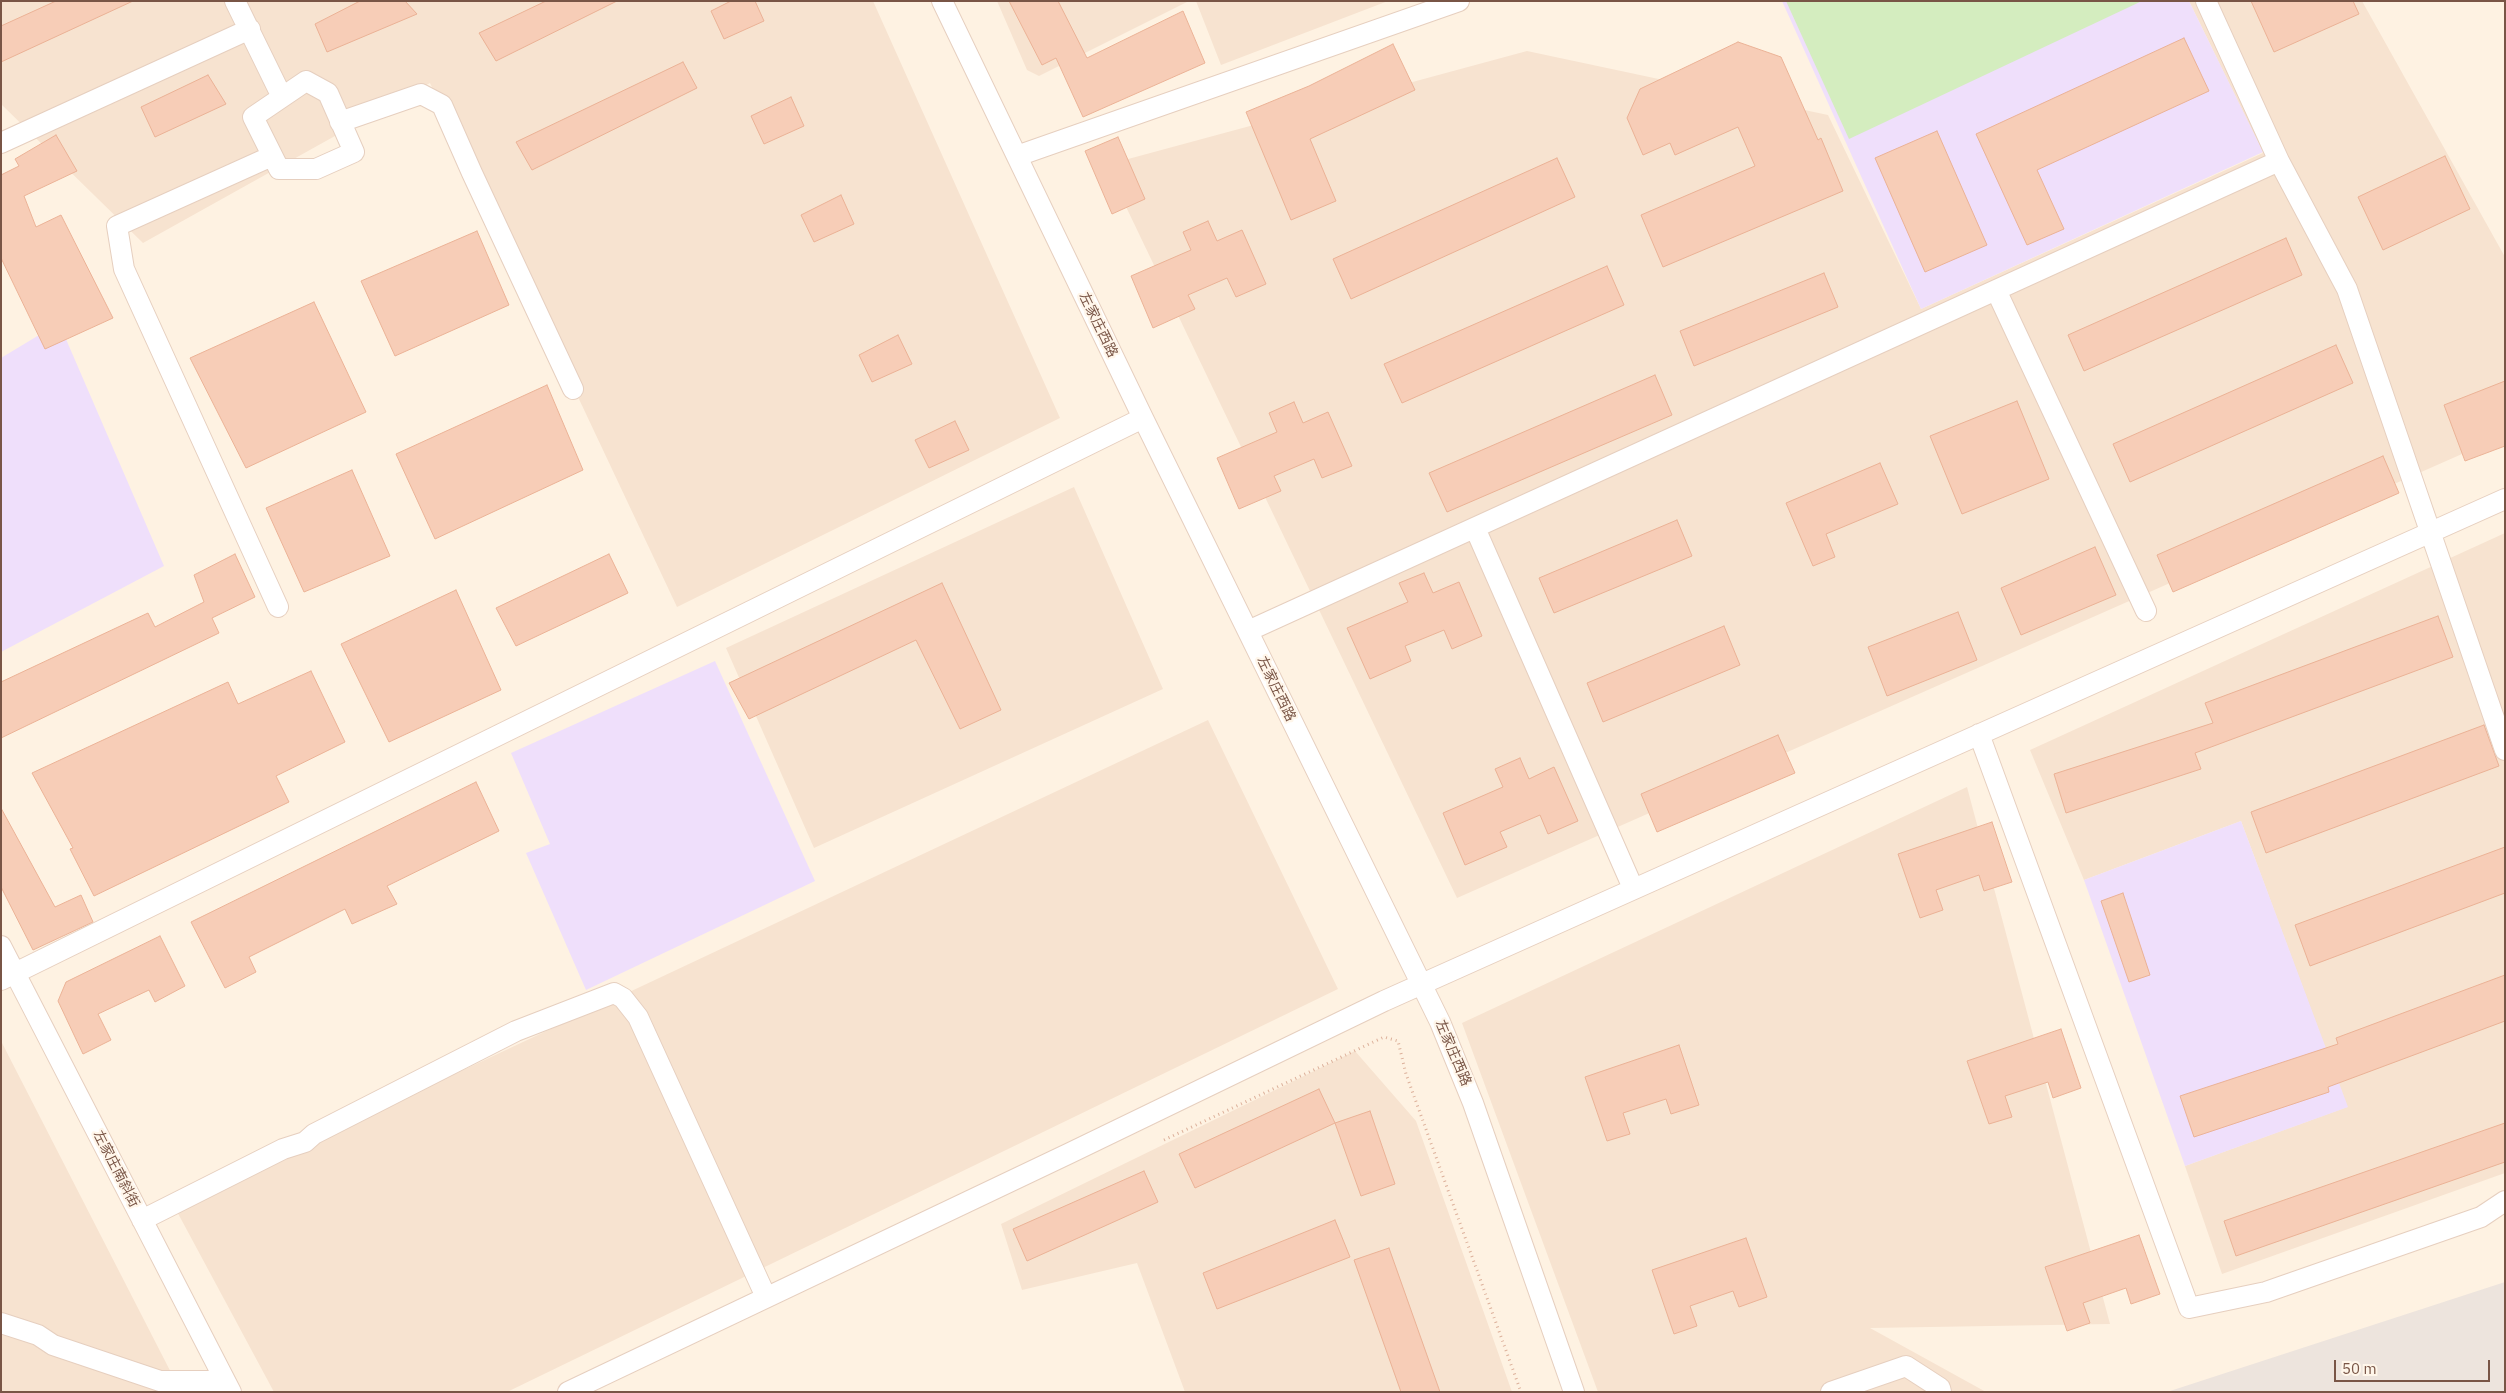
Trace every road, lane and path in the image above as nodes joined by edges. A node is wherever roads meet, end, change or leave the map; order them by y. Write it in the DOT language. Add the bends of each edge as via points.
graph roads {
  1 [pos="235,1"];
  2 [pos="942,1"];
  3 [pos="1459,1"];
  4 [pos="2206,1"];
  5 [pos="250,29"];
  6 [pos="282,97"];
  7 [pos="340,122"];
  8 [pos="1,143"];
  9 [pos="272,156"];
  10 [pos="1017,156"];
  11 [pos="2279,161"];
  12 [pos="1996,290"];
  13 [pos="573,389"];
  14 [pos="1143,418"];
  15 [pos="2505,499"];
  16 [pos="1475,528"];
  17 [pos="2431,530"];
  18 [pos="278,607"];
  19 [pos="2146,610"];
  20 [pos="1248,631"];
  21 [pos="1978,734"];
  22 [pos="2505,750"];
  23 [pos="1634,888"];
  24 [pos="1,946"];
  25 [pos="8,977"];
  26 [pos="1421,984"];
  27 [pos="1164,1140"];
  28 [pos="2505,1201"];
  29 [pos="142,1220"];
  30 [pos="766,1297"];
  31 [pos="1,1323"];
  32 [pos="228,1386"];
  33 [pos="568,1392"];
  34 [pos="1521,1392"];
  35 [pos="1574,1392"];
  36 [pos="1831,1392"];
  37 [pos="1941,1392"];
  1 -- 5 [label="street"];
  2 -- 10 [label="street, 左家庄西路"];
  3 -- 10 [label="street"];
  4 -- 11 [label="street"];
  5 -- 6 [label="street"];
  5 -- 8 [label="street"];
  6 -- 7 [label="street" via="306,81 328,94"];
  6 -- 9 [label="street" via="253,117"];
  7 -- 9 [label="street" via="354,152 316,169 279,169"];
  7 -- 13 [label="street" via="422,94 442,105"];
  9 -- 18 [label="street" via="117,226 124,269"];
  10 -- 14 [label="street, 左家庄西路"];
  11 -- 12 [label="street"];
  11 -- 17 [label="street" via="2347,289"];
  12 -- 16 [label="street"];
  12 -- 19 [label="street"];
  14 -- 20 [label="street, 左家庄西路"];
  14 -- 25 [label="street"];
  15 -- 17 [label="street"];
  16 -- 20 [label="street"];
  16 -- 23 [label="street"];
  17 -- 21 [label="street" via="2381,556"];
  17 -- 22 [label="street"];
  20 -- 26 [label="street, 左家庄西路"];
  21 -- 23 [label="street"];
  21 -- 28 [label="street" via="2189,1308 2274,1289 2481,1217"];
  23 -- 26 [label="street"];
  24 -- 25 [label="street, 左家庄南斜街"];
  25 -- 29 [label="street, 左家庄南斜街"];
  26 -- 30 [label="street"];
  26 -- 35 [label="street, 左家庄西路" via="1473,1103"];
  27 -- 34 [label="path" via="1384,1036 1398,1040 1406,1074"];
  29 -- 30 [label="street" via="283,1149 305,1142 516,1031 614,994 623,998 638,1017"];
  29 -- 32 [label="street, 左家庄南斜街"];
  30 -- 33 [label="street"];
  31 -- 32 [label="street" via="38,1335 53,1345 160,1381"];
  36 -- 37 [label="street" via="1906,1366 1940,1388"];
}
